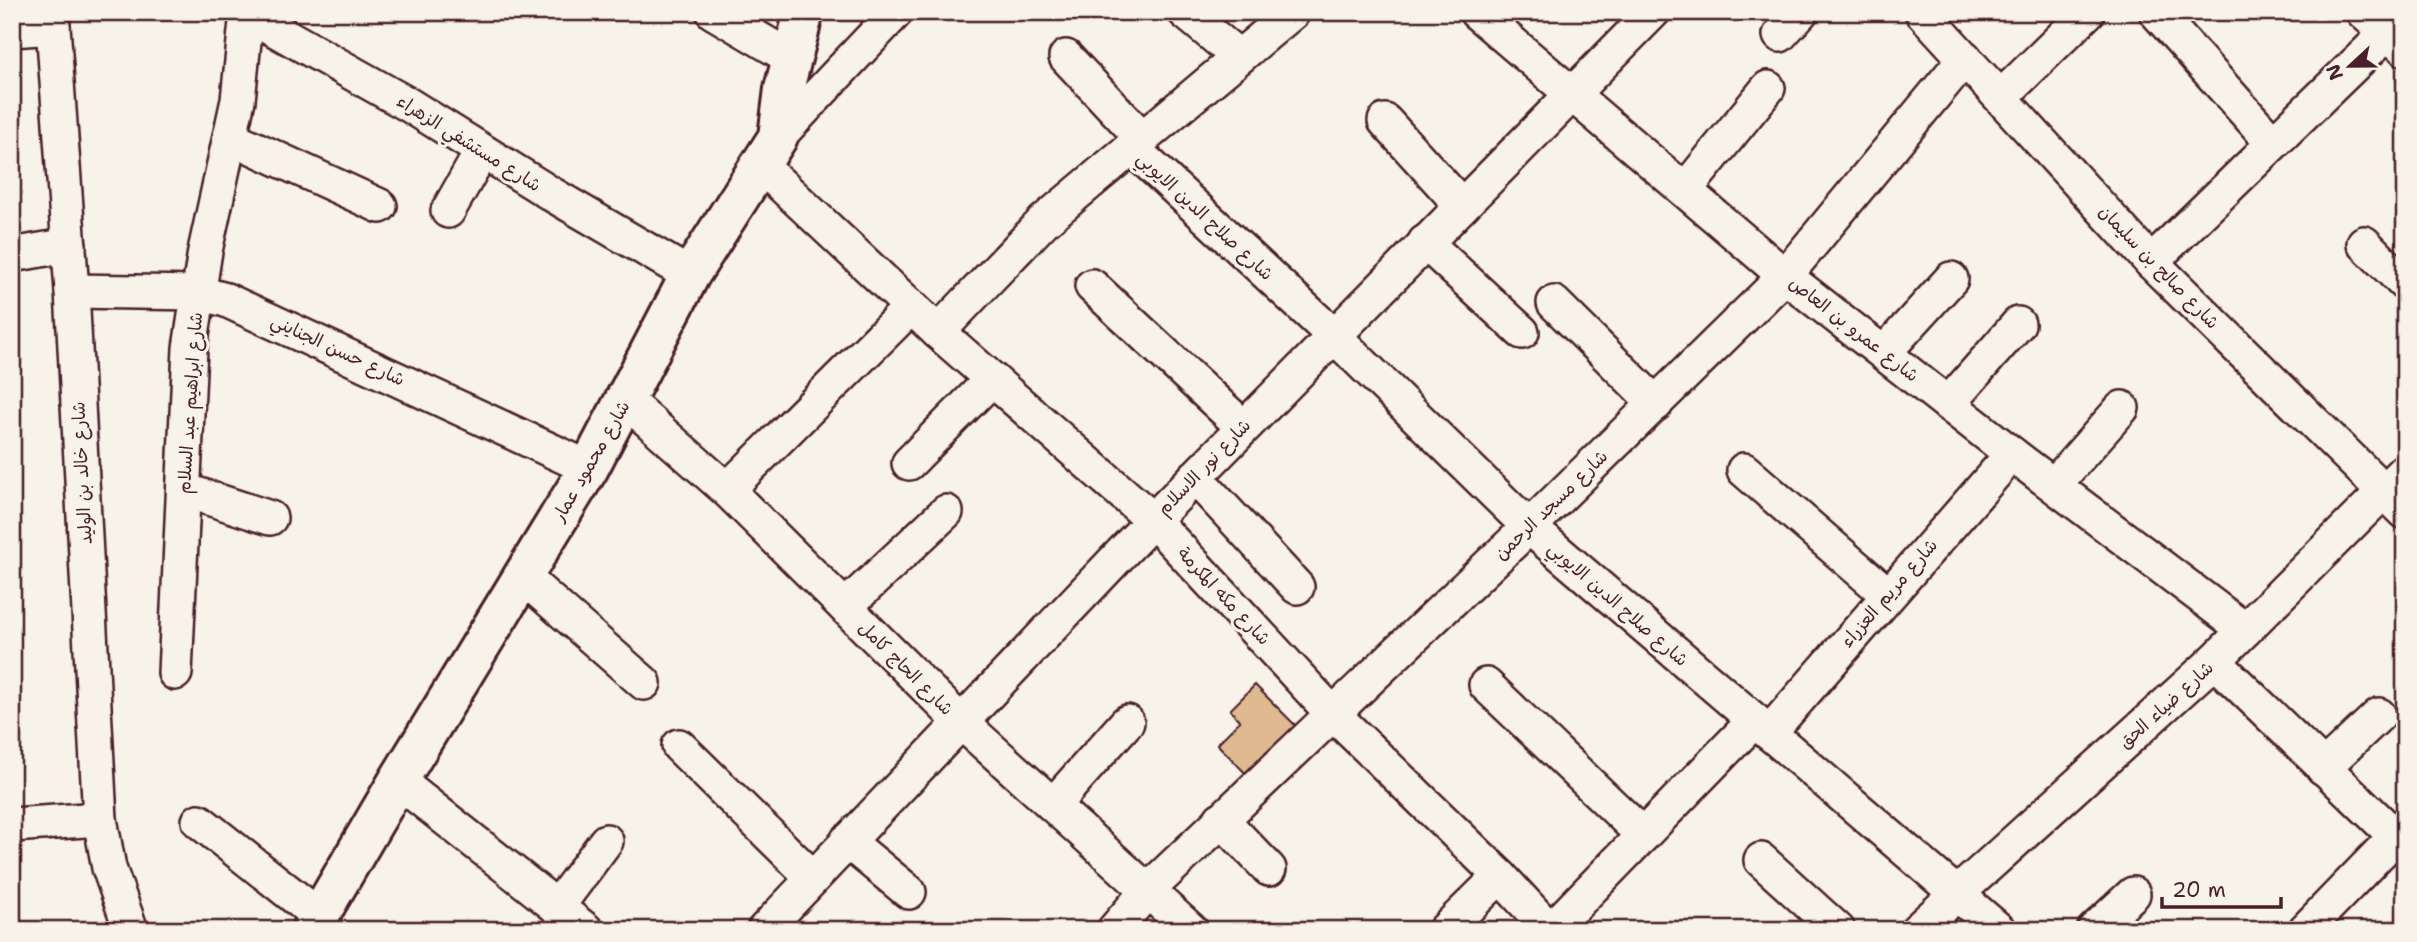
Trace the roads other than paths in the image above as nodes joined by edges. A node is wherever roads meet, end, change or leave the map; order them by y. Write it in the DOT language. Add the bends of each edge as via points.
graph roads {
  1 [pos="713,12"];
  2 [pos="804,12"];
  3 [pos="896,12"];
  4 [pos="1185,12"];
  5 [pos="1293,12"];
  6 [pos="1475,12"];
  7 [pos="1922,12"];
  8 [pos="2088,12"];
  9 [pos="2156,12"];
  10 [pos="247,13"];
  11 [pos="1651,13"];
  12 [pos="52,20"];
  13 [pos="12,30"];
  14 [pos="2385,31"];
  15 [pos="1066,57"];
  16 [pos="1239,57"];
  17 [pos="791,58"];
  18 [pos="1965,58"];
  19 [pos="1768,88"];
  20 [pos="1572,94"];
  21 [pos="2001,97"];
  22 [pos="1385,121"];
  23 [pos="230,137"];
  24 [pos="1136,142"];
  25 [pos="2273,143"];
  26 [pos="482,151"];
  27 [pos="768,151"];
  28 [pos="1685,190"];
  29 [pos="380,206"];
  30 [pos="1462,206"];
  31 [pos="448,211"];
  32 [pos="1425,242"];
  33 [pos="2364,243"];
  34 [pos="69,245"];
  35 [pos="12,256"];
  36 [pos="2151,262"];
  37 [pos="690,275"];
  38 [pos="1786,276"];
  39 [pos="1951,279"];
  40 [pos="2405,284"];
  41 [pos="1091,286"];
  42 [pos="72,291"];
  43 [pos="199,293"];
  44 [pos="1555,303"];
  45 [pos="911,306"];
  46 [pos="2018,324"];
  47 [pos="938,332"];
  48 [pos="1521,332"];
  49 [pos="1333,335"];
  50 [pos="1884,354"];
  51 [pos="992,379"];
  52 [pos="626,401"];
  53 [pos="1656,404"];
  54 [pos="1948,404"];
  55 [pos="2122,408"];
  56 [pos="1243,427"];
  57 [pos="2012,454"];
  58 [pos="909,463"];
  59 [pos="589,468"];
  60 [pos="1744,470"];
  61 [pos="1195,477"];
  62 [pos="2054,485"];
  63 [pos="184,490"];
  64 [pos="727,490"];
  65 [pos="2397,491"];
  66 [pos="946,512"];
  67 [pos="270,518"];
  68 [pos="1153,520"];
  69 [pos="1529,527"];
  70 [pos="523,577"];
  71 [pos="1297,587"];
  72 [pos="1887,594"];
  73 [pos="845,607"];
  74 [pos="2245,630"];
  75 [pos="2214,661"];
  76 [pos="175,673"];
  77 [pos="644,683"];
  78 [pos="1486,685"];
  79 [pos="1331,712"];
  80 [pos="2379,715"];
  81 [pos="961,722"];
  82 [pos="1127,722"];
  83 [pos="1761,727"];
  84 [pos="679,746"];
  85 [pos="2323,768"];
  86 [pos="398,781"];
  87 [pos="1054,805"];
  88 [pos="100,819"];
  89 [pos="1221,819"];
  90 [pos="199,821"];
  91 [pos="12,825"];
  92 [pos="2400,831"];
  93 [pos="1643,835"];
  94 [pos="606,841"];
  95 [pos="847,841"];
  96 [pos="1761,860"];
  97 [pos="1269,869"];
  98 [pos="1500,876"];
  99 [pos="813,878"];
  100 [pos="1148,890"];
  101 [pos="909,892"];
  102 [pos="1955,894"];
  103 [pos="2133,894"];
  104 [pos="557,907"];
  105 [pos="316,923"];
  106 [pos="131,930"];
  107 [pos="586,930"];
  108 [pos="764,930"];
  109 [pos="1114,930"];
  110 [pos="1191,930"];
  111 [pos="1446,930"];
  112 [pos="1550,930"];
  113 [pos="1838,930"];
  114 [pos="1917,930"];
  115 [pos="1999,930"];
  116 [pos="2094,930"];
  117 [pos="2305,930"];
  1 -- 17 [label="street"];
  2 -- 17 [label="street"];
  3 -- 27 [label="street, شارع محمود عمار"];
  4 -- 16 [label="street"];
  5 -- 16 [label="street"];
  6 -- 20 [label="street, شارع عمرو بن العاص"];
  7 -- 18 [label="street, شارع صالح بن سليمان"];
  8 -- 21 [label="street"];
  9 -- 25 [label="street"];
  10 -- 23 [label="street, شارع ابراهيم عبد السلام"];
  10 -- 26 [label="street, شارع مستشفي الزهراء"];
  11 -- 20 [label="street, شارع نور الاسلام"];
  12 -- 13 [label="street"];
  12 -- 34 [label="street, شارع خالد بن الوليد"];
  14 -- 25 [label="street"];
  15 -- 24 [label="street, شارع صلاح الدين الايوبي"];
  16 -- 24 [label="street"];
  17 -- 27 [label="street"];
  18 -- 21 [label="street, شارع صالح بن سليمان"];
  18 -- 38 [label="street, شارع مسجد الرحمن"];
  19 -- 28 [label="street"];
  20 -- 28 [label="street, شارع عمرو بن العاص"];
  20 -- 30 [label="street, شارع نور الاسلام"];
  21 -- 36 [label="street, شارع صالح بن سليمان"];
  22 -- 30 [label="street"];
  23 -- 29 [label="street"];
  23 -- 43 [label="street, شارع ابراهيم عبد السلام"];
  24 -- 47 [label="street" via="1044,221"];
  24 -- 49 [label="street, شارع صلاح الدين الايوبي"];
  25 -- 36 [label="street"];
  26 -- 31 [label="street"];
  26 -- 37 [label="street, شارع مستشفي الزهراء"];
  27 -- 37 [label="street, شارع محمود عمار"];
  27 -- 45 [label="street, شارع مكه المكرمة"];
  28 -- 38 [label="street, شارع عمرو بن العاص"];
  30 -- 32 [label="street, شارع نور الاسلام"];
  32 -- 48 [label="street"];
  32 -- 49 [label="street, شارع نور الاسلام"];
  33 -- 40 [label="street"];
  34 -- 35 [label="street"];
  34 -- 42 [label="street, شارع خالد بن الوليد"];
  36 -- 65 [label="street, شارع صالح بن سليمان"];
  37 -- 52 [label="street, شارع محمود عمار"];
  38 -- 50 [label="street, شارع عمرو بن العاص"];
  38 -- 53 [label="street, شارع مسجد الرحمن"];
  39 -- 50 [label="street"];
  41 -- 56 [label="street"];
  42 -- 43 [label="street, شارع حسن الجنايني"];
  42 -- 88 [label="street, شارع خالد بن الوليد"];
  43 -- 59 [label="street, شارع حسن الجنايني" via="256,312"];
  43 -- 63 [label="street, شارع ابراهيم عبد السلام" via="190,348"];
  44 -- 53 [label="street"];
  45 -- 47 [label="street, شارع مكه المكرمة"];
  45 -- 64 [label="street"];
  46 -- 54 [label="street"];
  47 -- 51 [label="street, شارع مكه المكرمة"];
  49 -- 56 [label="street, شارع نور الاسلام"];
  49 -- 69 [label="street, شارع صلاح الدين الايوبي"];
  50 -- 54 [label="street, شارع عمرو بن العاص"];
  51 -- 58 [label="street"];
  51 -- 68 [label="street, شارع مكه المكرمة"];
  52 -- 59 [label="street, شارع محمود عمار"];
  52 -- 64 [label="street, شارع الحاج كامل"];
  53 -- 69 [label="street, شارع مسجد الرحمن"];
  54 -- 57 [label="street, شارع عمرو بن العاص"];
  55 -- 62 [label="street"];
  56 -- 61 [label="street, شارع نور الاسلام"];
  57 -- 62 [label="street, شارع عمرو بن العاص"];
  57 -- 72 [label="street, شارع مريم العزراء"];
  59 -- 70 [label="street, شارع محمود عمار"];
  60 -- 72 [label="street"];
  61 -- 68 [label="street, شارع نور الاسلام"];
  61 -- 71 [label="street"];
  62 -- 74 [label="street, شارع عمرو بن العاص"];
  63 -- 67 [label="street"];
  63 -- 76 [label="street, شارع ابراهيم عبد السلام"];
  64 -- 73 [label="street, شارع الحاج كامل"];
  65 -- 74 [label="street, شارع ضياء الحق"];
  66 -- 73 [label="street"];
  68 -- 79 [label="street, شارع مكه المكرمة"];
  68 -- 81 [label="street, شارع نور الاسلام"];
  69 -- 79 [label="street, شارع مسجد الرحمن"];
  69 -- 83 [label="street, شارع صلاح الدين الايوبي"];
  70 -- 77 [label="street"];
  70 -- 86 [label="street, شارع محمود عمار"];
  72 -- 83 [label="street, شارع مريم العزراء"];
  73 -- 81 [label="street, شارع الحاج كامل"];
  74 -- 75 [label="street, شارع ضياء الحق"];
  75 -- 85 [label="street"];
  75 -- 102 [label="street, شارع ضياء الحق"];
  78 -- 93 [label="street"];
  79 -- 89 [label="street, شارع مسجد الرحمن"];
  79 -- 98 [label="street, شارع مكه المكرمة"];
  80 -- 85 [label="street"];
  81 -- 87 [label="street, شارع الحاج كامل"];
  81 -- 95 [label="street, شارع نور الاسلام"];
  82 -- 87 [label="street"];
  83 -- 93 [label="street, شارع مريم العزراء"];
  83 -- 102 [label="street, شارع صلاح الدين الايوبي"];
  84 -- 99 [label="street"];
  85 -- 92 [label="street"];
  86 -- 104 [label="street"];
  86 -- 105 [label="street, شارع محمود عمار"];
  87 -- 100 [label="street, شارع الحاج كامل"];
  88 -- 91 [label="street"];
  88 -- 106 [label="street, شارع خالد بن الوليد" via="109,868"];
  89 -- 97 [label="street"];
  89 -- 100 [label="street, شارع مسجد الرحمن"];
  90 -- 105 [label="street"];
  92 -- 117 [label="street"];
  93 -- 112 [label="street, شارع مريم العزراء"];
  94 -- 104 [label="street"];
  95 -- 99 [label="street, شارع نور الاسلام"];
  95 -- 101 [label="street"];
  96 -- 113 [label="street"];
  98 -- 111 [label="street"];
  98 -- 112 [label="street, شارع مكه المكرمة"];
  99 -- 108 [label="street, شارع نور الاسلام"];
  100 -- 109 [label="street, شارع مسجد الرحمن"];
  100 -- 110 [label="street, شارع الحاج كامل"];
  102 -- 114 [label="street, شارع ضياء الحق"];
  102 -- 115 [label="street, شارع صلاح الدين الايوبي"];
  103 -- 116 [label="street"];
  104 -- 107 [label="street"];
}
